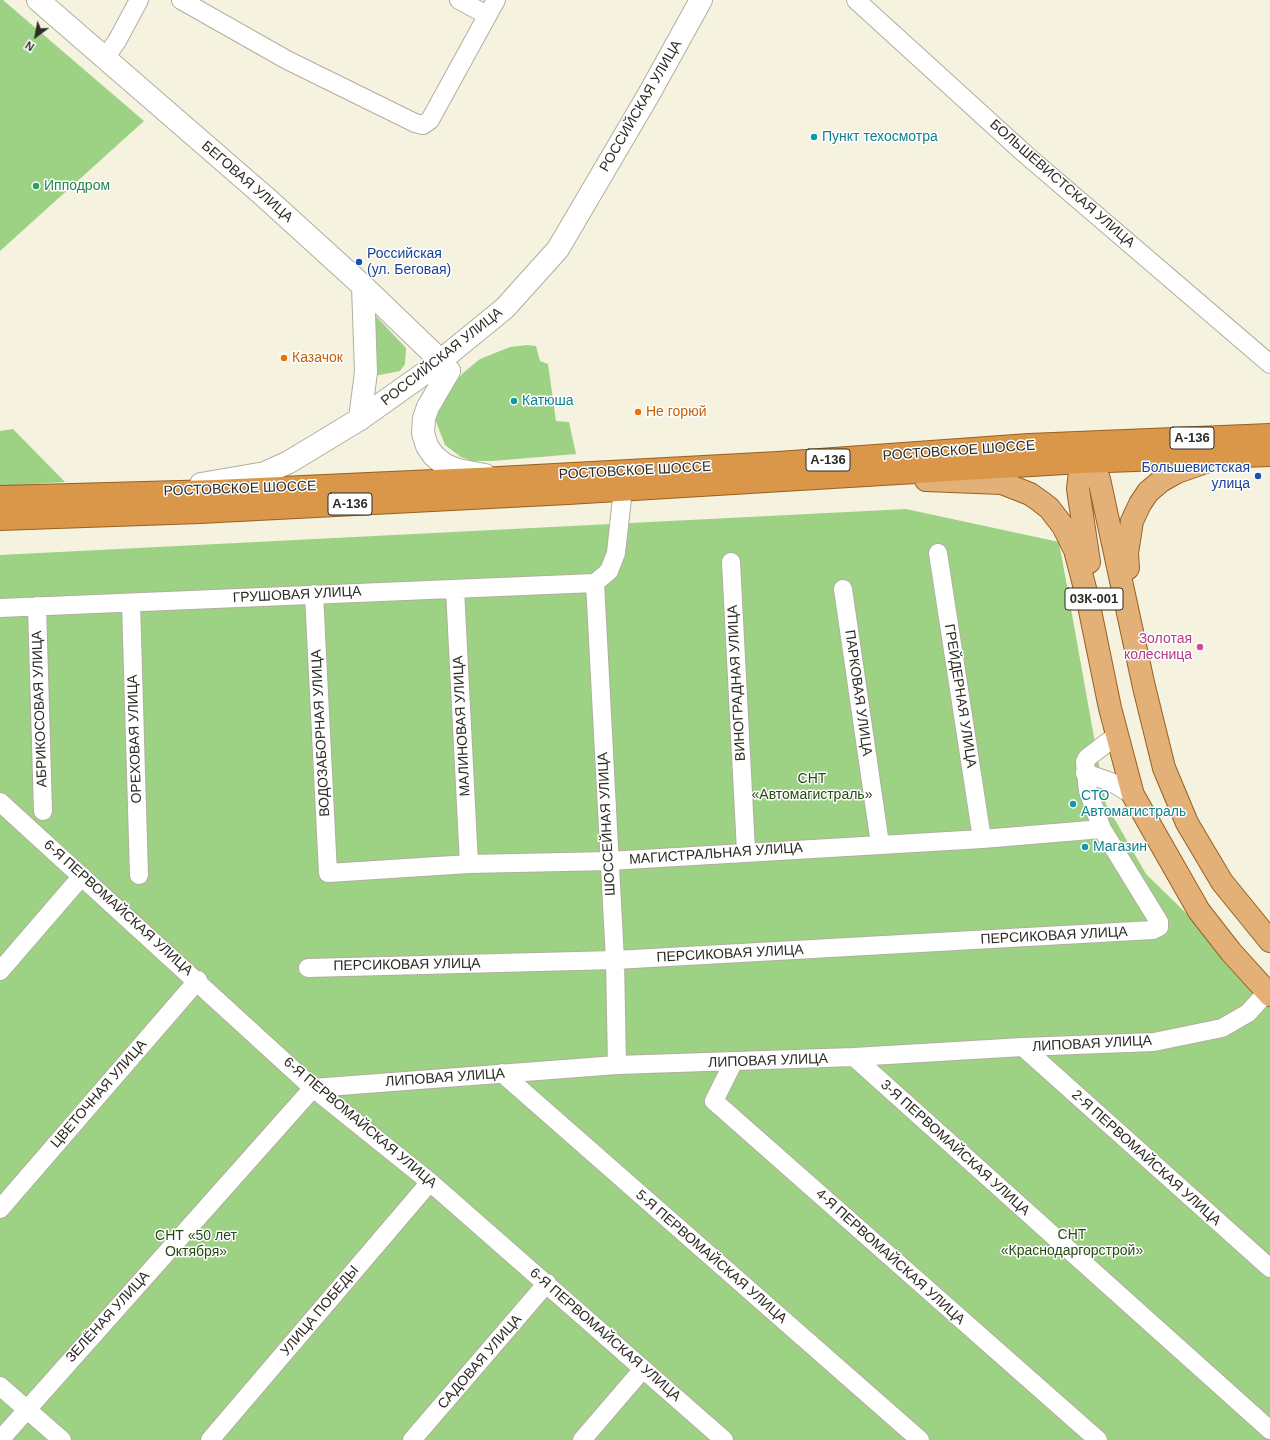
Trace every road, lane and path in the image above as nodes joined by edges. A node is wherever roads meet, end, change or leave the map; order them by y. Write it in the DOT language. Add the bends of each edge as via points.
graph roads {
  1 [pos="38,0"];
  2 [pos="139,0"];
  3 [pos="181,0"];
  4 [pos="459,0"];
  5 [pos="701,0"];
  6 [pos="714,0"];
  7 [pos="856,0"];
  8 [pos="492,8"];
  9 [pos="105,58"];
  10 [pos="363,286"];
  11 [pos="1270,364"];
  12 [pos="445,366"];
  13 [pos="360,418"];
  14 [pos="1270,435"];
  15 [pos="1114,441"];
  16 [pos="1045,445"];
  17 [pos="1270,455"];
  18 [pos="1220,457"];
  19 [pos="1081,462"];
  20 [pos="500,478"];
  21 [pos="790,479"];
  22 [pos="1002,483"];
  23 [pos="272,488"];
  24 [pos="623,488"];
  25 [pos="153,493"];
  26 [pos="0,497"];
  27 [pos="200,512"];
  28 [pos="0,519"];
  29 [pos="938,553"];
  30 [pos="731,562"];
  31 [pos="595,583"];
  32 [pos="455,589"];
  33 [pos="843,589"];
  34 [pos="314,594"];
  35 [pos="131,603"];
  36 [pos="37,606"];
  37 [pos="0,608"];
  38 [pos="1129,613"];
  39 [pos="1110,708"];
  40 [pos="1117,735"];
  41 [pos="1085,773"];
  42 [pos="1133,795"];
  43 [pos="0,802"];
  44 [pos="42,811"];
  45 [pos="1102,829"];
  46 [pos="982,839"];
  47 [pos="880,844"];
  48 [pos="746,851"];
  49 [pos="608,860"];
  50 [pos="469,864"];
  51 [pos="328,873"];
  52 [pos="139,875"];
  53 [pos="82,876"];
  54 [pos="1270,941"];
  55 [pos="615,960"];
  56 [pos="308,968"];
  57 [pos="0,971"];
  58 [pos="198,980"];
  59 [pos="1269,994"];
  60 [pos="1023,1047"];
  61 [pos="854,1057"];
  62 [pos="733,1063"];
  63 [pos="617,1066"];
  64 [pos="502,1073"];
  65 [pos="314,1088"];
  66 [pos="430,1182"];
  67 [pos="0,1209"];
  68 [pos="1270,1268"];
  69 [pos="547,1283"];
  70 [pos="643,1369"];
  71 [pos="0,1386"];
  72 [pos="26,1409"];
  73 [pos="1270,1430"];
  74 [pos="0,1440"];
  75 [pos="62,1440"];
  76 [pos="210,1440"];
  77 [pos="412,1440"];
  78 [pos="582,1440"];
  79 [pos="724,1440"];
  80 [pos="920,1440"];
  81 [pos="1098,1440"];
  1 -- 9 [label="main road, БЕГОВАЯ УЛИЦА"];
  2 -- 9 [label="street"];
  3 -- 8 [label="street" via="287,60 423,125 430,120"];
  4 -- 8 [label="street"];
  5 -- 12 [label="main road, РОССИЙСКАЯ УЛИЦА" via="558,249 505,308"];
  6 -- 12 [label="main road, РОССИЙСКАЯ УЛИЦА" via="661,100 569,257 514,318"];
  7 -- 11 [label="street, БОЛЬШЕВИСТСКАЯ УЛИЦА" via="1025,154"];
  9 -- 10 [label="main road, БЕГОВАЯ УЛИЦА"];
  10 -- 12 [label="main road, БЕГОВАЯ УЛИЦА"];
  10 -- 13 [label="main road" via="366,372"];
  12 -- 13 [label="main road, РОССИЙСКАЯ УЛИЦА / А-136"];
  12 -- 20 [label="main road, А-136" via="424,418 427,446 445,465"];
  12 -- 23 [label="main road, РОССИЙСКАЯ УЛИЦА / А-136" via="416,396"];
  13 -- 25 [label="main road, РОССИЙСКАЯ УЛИЦА / А-136" via="276,469"];
  14 -- 15 [label="highway, РОСТОВСКОЕ ШОССЕ / А-136"];
  15 -- 16 [label="highway, РОСТОВСКОЕ ШОССЕ / А-136"];
  15 -- 19 [label="main road, А-136" via="1089,454"];
  16 -- 19 [label="main road, А-136"];
  16 -- 20 [label="highway, РОСТОВСКОЕ ШОССЕ / А-136"];
  17 -- 18 [label="highway, РОСТОВСКОЕ ШОССЕ / А-136"];
  18 -- 19 [label="highway, РОСТОВСКОЕ ШОССЕ / А-136"];
  18 -- 38 [label="main road, 03К-001" via="1177,472 1161,481 1148,492 1140,504 1132,521 1127,553"];
  19 -- 21 [label="highway, РОСТОВСКОЕ ШОССЕ / А-136"];
  19 -- 38 [label="main road, 03К-001" via="1099,479"];
  19 -- 39 [label="main road, 03К-001" via="1079,501"];
  20 -- 23 [label="highway, РОСТОВСКОЕ ШОССЕ / А-136"];
  21 -- 22 [label="main road, А-136"];
  21 -- 24 [label="highway, РОСТОВСКОЕ ШОССЕ / А-136"];
  22 -- 39 [label="main road, 03К-001" via="1030,494 1040,501 1057,516 1069,536 1087,596"];
  23 -- 25 [label="highway, РОСТОВСКОЕ ШОССЕ / А-136"];
  23 -- 27 [label="main road, А-136"];
  24 -- 27 [label="highway, РОСТОВСКОЕ ШОССЕ / А-136"];
  24 -- 31 [label="street" via="616,553 609,571"];
  25 -- 26 [label="highway, РОСТОВСКОЕ ШОССЕ / А-136"];
  27 -- 28 [label="highway, РОСТОВСКОЕ ШОССЕ / А-136"];
  29 -- 46 [label="street, ГРЕЙДЕРНАЯ УЛИЦА"];
  30 -- 48 [label="street, ВИНОГРАДНАЯ УЛИЦА"];
  31 -- 32 [label="street, ГРУШОВАЯ УЛИЦА"];
  31 -- 49 [label="street, ШОССЕЙНАЯ УЛИЦА"];
  32 -- 34 [label="street, ГРУШОВАЯ УЛИЦА"];
  32 -- 50 [label="street, МАЛИНОВАЯ УЛИЦА"];
  33 -- 47 [label="street, ПАРКОВАЯ УЛИЦА"];
  34 -- 35 [label="street, ГРУШОВАЯ УЛИЦА"];
  34 -- 51 [label="street, ВОДОЗАБОРНАЯ УЛИЦА"];
  35 -- 36 [label="street, ГРУШОВАЯ УЛИЦА"];
  35 -- 52 [label="street, ОРЕХОВАЯ УЛИЦА"];
  36 -- 37 [label="street, ГРУШОВАЯ УЛИЦА"];
  36 -- 44 [label="street, АБРИКОСОВАЯ УЛИЦА"];
  38 -- 54 [label="main road, 03К-001" via="1164,768 1187,823 1222,882"];
  39 -- 40 [label="main road, 03К-001"];
  40 -- 41 [label="street" via="1088,758 1085,762"];
  40 -- 42 [label="main road, 03К-001"];
  41 -- 42 [label="street" via="1111,782"];
  41 -- 45 [label="street" via="1088,791"];
  42 -- 59 [label="main road, 03К-001" via="1199,911"];
  43 -- 53 [label="street, 6-Я ПЕРВОМАЙСКАЯ УЛИЦА"];
  45 -- 46 [label="street, МАГИСТРАЛЬНАЯ УЛИЦА"];
  45 -- 55 [label="street, ПЕРСИКОВАЯ УЛИЦА" via="1159,922 1159,926 1153,930"];
  46 -- 47 [label="street, МАГИСТРАЛЬНАЯ УЛИЦА"];
  47 -- 48 [label="street, МАГИСТРАЛЬНАЯ УЛИЦА"];
  48 -- 49 [label="street, МАГИСТРАЛЬНАЯ УЛИЦА"];
  49 -- 50 [label="street, МАГИСТРАЛЬНАЯ УЛИЦА"];
  49 -- 55 [label="street, ШОССЕЙНАЯ УЛИЦА"];
  50 -- 51 [label="street, МАГИСТРАЛЬНАЯ УЛИЦА"];
  53 -- 57 [label="street"];
  53 -- 58 [label="street, 6-Я ПЕРВОМАЙСКАЯ УЛИЦА"];
  55 -- 56 [label="street, ПЕРСИКОВАЯ УЛИЦА"];
  55 -- 63 [label="street, ШОССЕЙНАЯ УЛИЦА"];
  58 -- 65 [label="street, 6-Я ПЕРВОМАЙСКАЯ УЛИЦА"];
  58 -- 67 [label="street, ЦВЕТОЧНАЯ УЛИЦА"];
  59 -- 60 [label="street, ЛИПОВАЯ УЛИЦА" via="1248,1013 1222,1028 1154,1042"];
  60 -- 61 [label="street, ЛИПОВАЯ УЛИЦА"];
  60 -- 68 [label="street, 2-Я ПЕРВОМАЙСКАЯ УЛИЦА"];
  61 -- 62 [label="street, ЛИПОВАЯ УЛИЦА"];
  61 -- 73 [label="street, 3-Я ПЕРВОМАЙСКАЯ УЛИЦА"];
  62 -- 63 [label="street, ЛИПОВАЯ УЛИЦА"];
  62 -- 81 [label="street, 4-Я ПЕРВОМАЙСКАЯ УЛИЦА" via="714,1101"];
  63 -- 64 [label="street, ЛИПОВАЯ УЛИЦА"];
  64 -- 65 [label="street, ЛИПОВАЯ УЛИЦА"];
  64 -- 80 [label="street, 5-Я ПЕРВОМАЙСКАЯ УЛИЦА"];
  65 -- 66 [label="street, 6-Я ПЕРВОМАЙСКАЯ УЛИЦА"];
  65 -- 72 [label="street, ЗЕЛЁНАЯ УЛИЦА"];
  66 -- 69 [label="street, 6-Я ПЕРВОМАЙСКАЯ УЛИЦА"];
  66 -- 76 [label="street, УЛИЦА ПОБЕДЫ"];
  69 -- 70 [label="street, 6-Я ПЕРВОМАЙСКАЯ УЛИЦА"];
  69 -- 77 [label="street, САДОВАЯ УЛИЦА"];
  70 -- 78 [label="street"];
  70 -- 79 [label="street, 6-Я ПЕРВОМАЙСКАЯ УЛИЦА"];
  71 -- 72 [label="street"];
  72 -- 74 [label="street, ЗЕЛЁНАЯ УЛИЦА"];
  72 -- 75 [label="street"];
}
